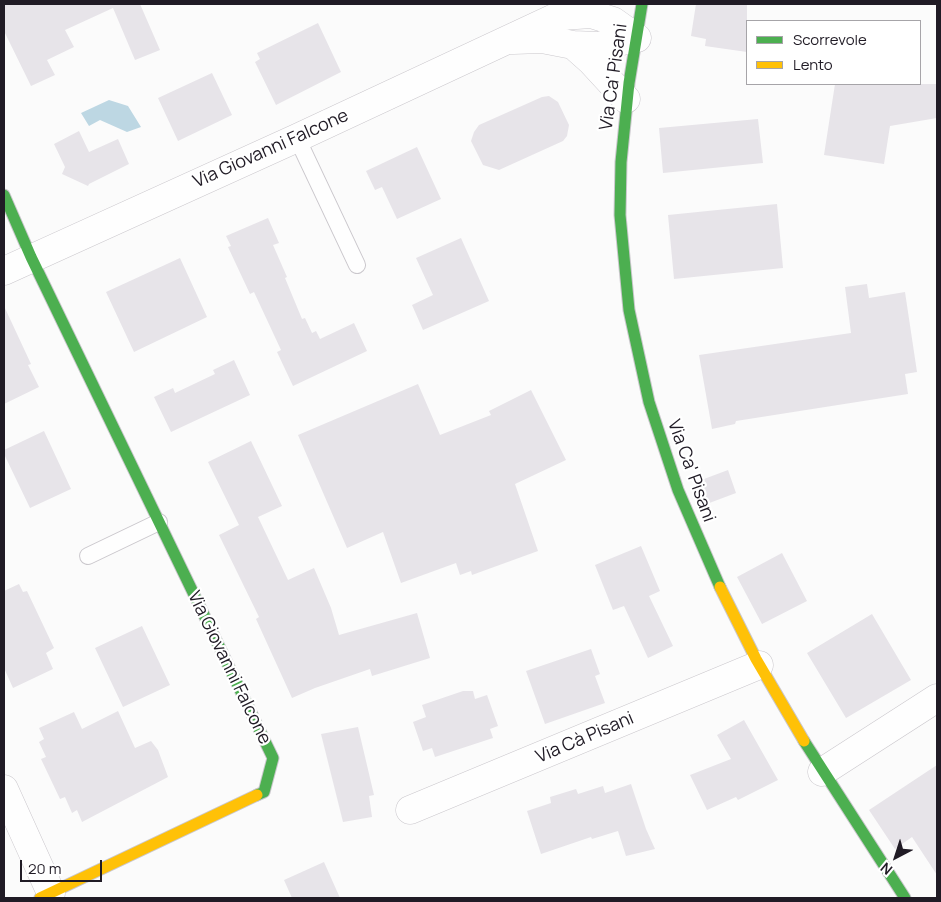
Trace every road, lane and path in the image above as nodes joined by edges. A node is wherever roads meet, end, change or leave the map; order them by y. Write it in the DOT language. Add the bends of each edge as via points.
graph roads {
  1 [pos="584,4"];
  2 [pos="642,4"];
  3 [pos="560,16"];
  4 [pos="637,38"];
  5 [pos="509,40"];
  6 [pos="574,45"];
  7 [pos="626,99"];
  8 [pos="297,138"];
  9 [pos="4,195"];
  10 [pos="31,257"];
  11 [pos="358,265"];
  12 [pos="4,271"];
  13 [pos="159,522"];
  14 [pos="88,556"];
  15 [pos="759,665"];
  16 [pos="937,698"];
  17 [pos="822,772"];
  18 [pos="4,789"];
  19 [pos="410,810"];
  20 [pos="45,896"];
  21 [pos="905,898"];
  1 -- 3 [label="street, Via Giovanni Falcone"];
  2 -- 4 [label="main road, Via Ca' Pisani"];
  3 -- 4 [label="street, Via Giovanni Falcone" via="591,14 613,21"];
  3 -- 5 [label="street, Via Giovanni Falcone"];
  4 -- 6 [label="street, Via Giovanni Falcone" via="598,46"];
  4 -- 7 [label="main road, Via Ca' Pisani"];
  5 -- 6 [label="street, Via Giovanni Falcone" via="542,40"];
  5 -- 8 [label="street, Via Giovanni Falcone"];
  6 -- 7 [label="street"];
  7 -- 15 [label="main road, Via Ca' Pisani" via="620,216 629,312 653,418 695,534"];
  8 -- 10 [label="street, Via Giovanni Falcone"];
  8 -- 11 [label="lane"];
  9 -- 10 [label="main road"];
  10 -- 12 [label="street, Via Giovanni Falcone"];
  10 -- 13 [label="main road, Via Giovanni Falcone"];
  13 -- 14 [label="lane"];
  13 -- 20 [label="main road, Via Giovanni Falcone" via="272,758 264,792"];
  15 -- 17 [label="main road, Via Ca' Pisani"];
  15 -- 19 [label="street, Via Cà Pisani"];
  16 -- 17 [label="street"];
  17 -- 21 [label="main road, Via Ca' Pisani"];
  18 -- 20 [label="street, Via Giovanni Falcone"];
}
